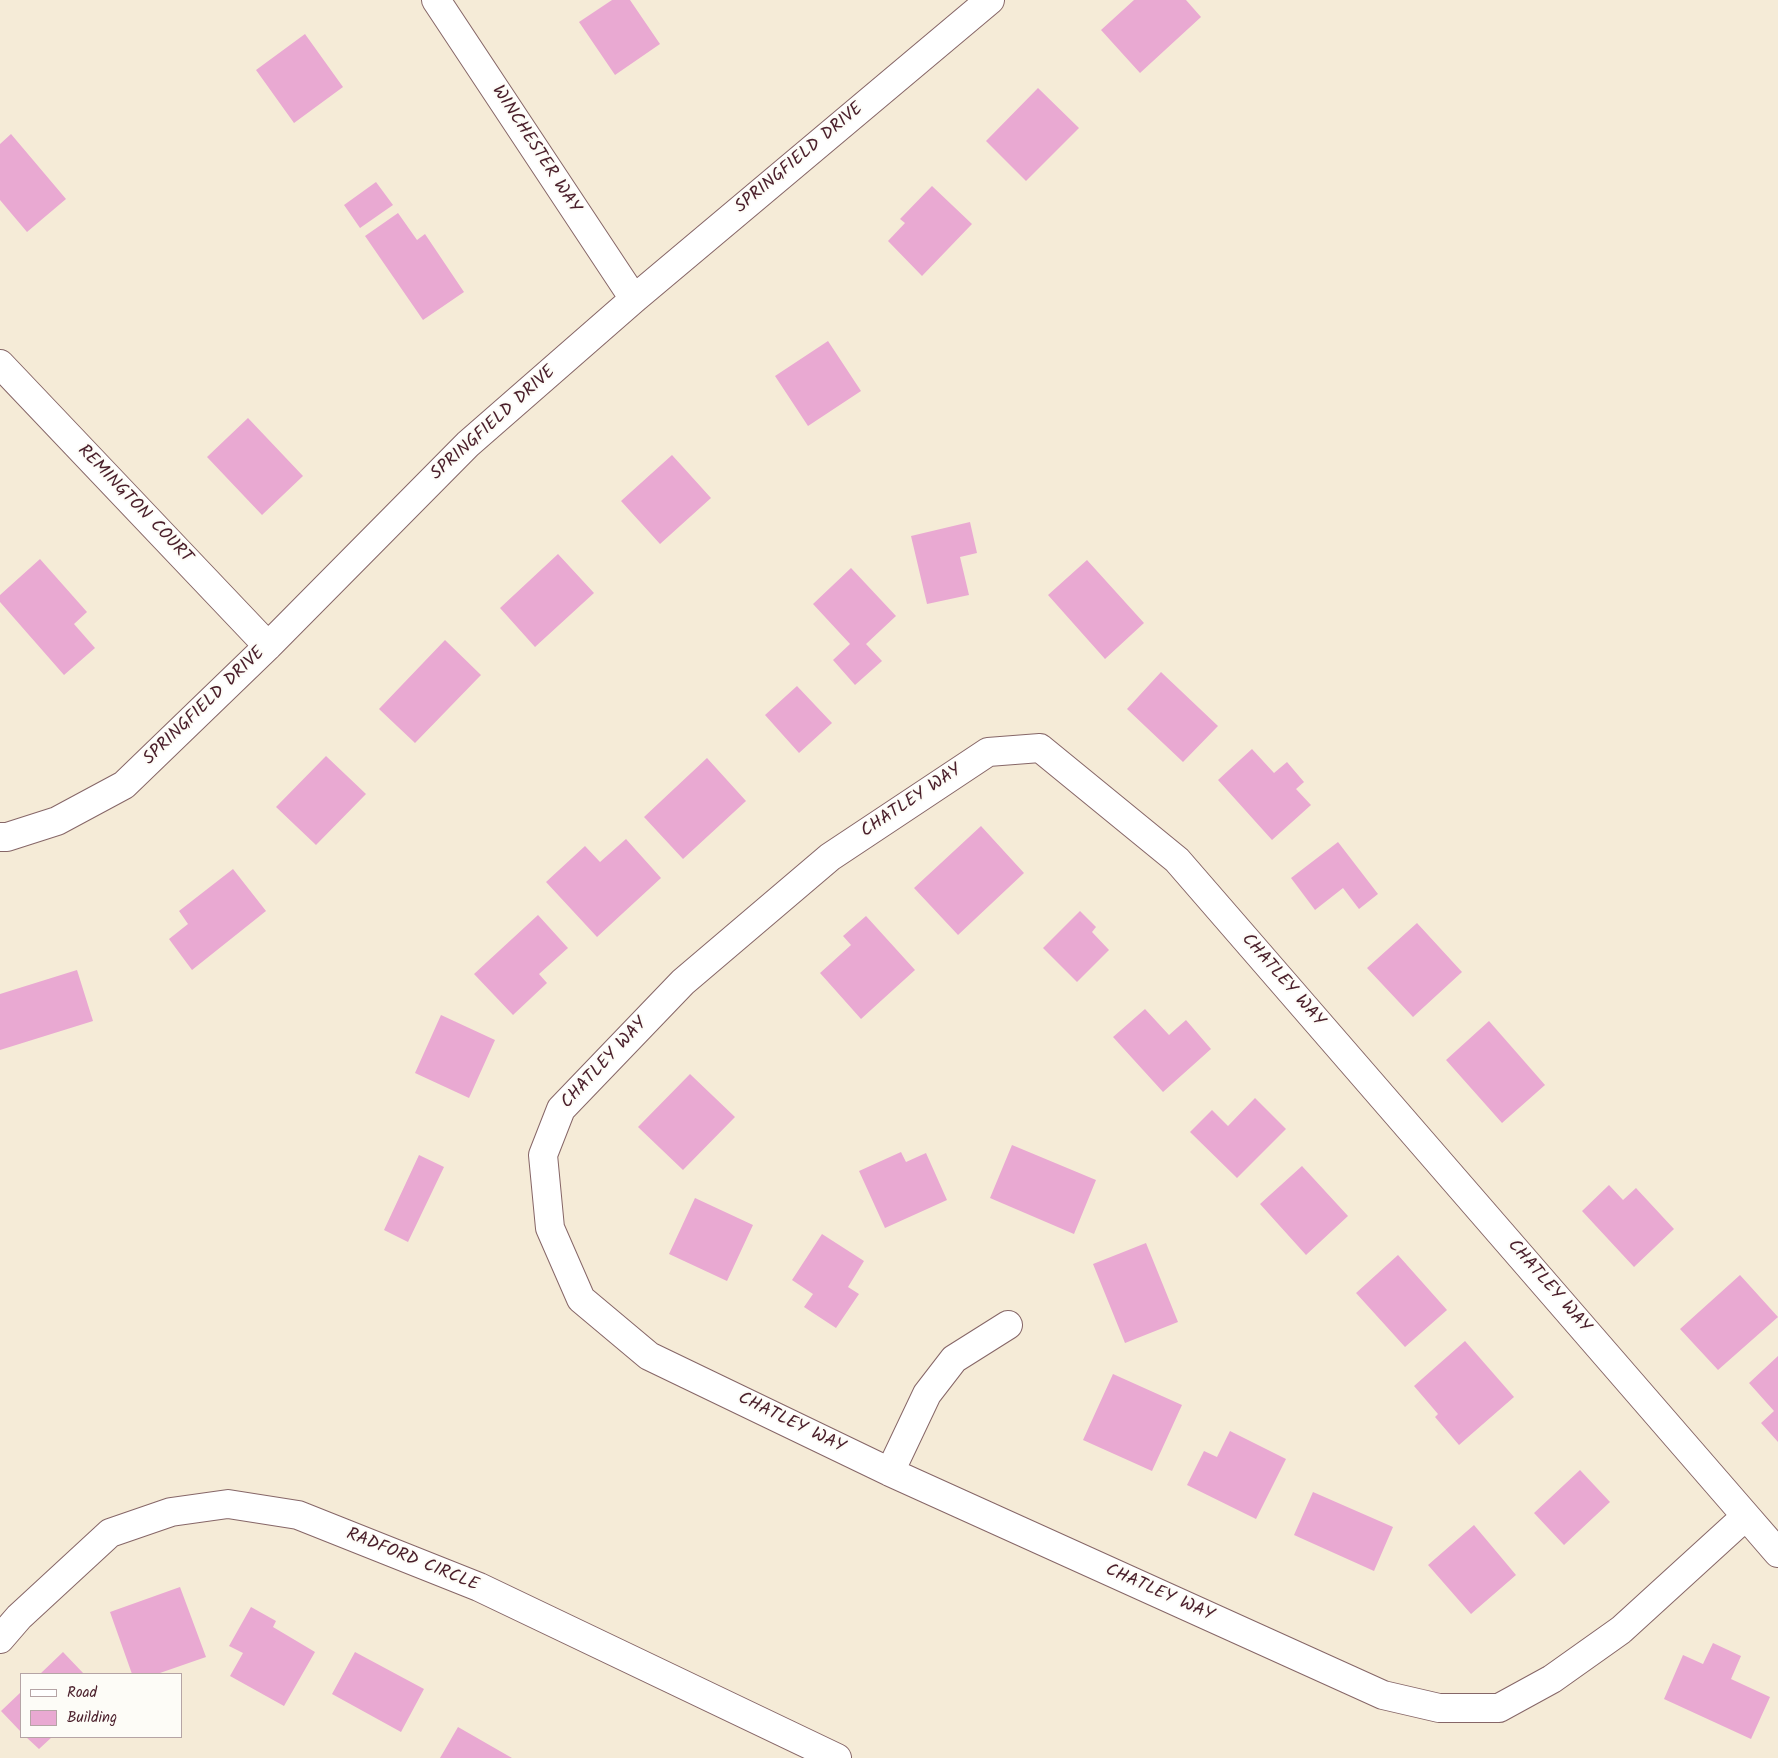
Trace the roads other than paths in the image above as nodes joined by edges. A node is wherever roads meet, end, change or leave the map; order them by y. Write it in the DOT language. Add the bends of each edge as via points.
graph roads {
  1 [pos="436,0"];
  2 [pos="990,0"];
  3 [pos="634,299"];
  4 [pos="0,364"];
  5 [pos="268,646"];
  6 [pos="0,837"];
  7 [pos="1008,1325"];
  8 [pos="890,1472"];
  9 [pos="1746,1516"];
  10 [pos="1778,1553"];
  11 [pos="0,1639"];
  12 [pos="837,1758"];
  1 -- 3 [label="street, WINCHESTER WAY"];
  2 -- 3 [label="street, SPRINGFIELD DRIVE"];
  3 -- 5 [label="street, SPRINGFIELD DRIVE" via="468,444"];
  4 -- 5 [label="street, REMINGTON COURT"];
  5 -- 6 [label="street, SPRINGFIELD DRIVE" via="124,785 57,821 7,838"];
  7 -- 8 [label="street" via="954,1359 927,1394"];
  8 -- 9 [label="street, CHATLEY WAY" via="1383,1695 1439,1708 1499,1708 1552,1679 1621,1630"];
  8 -- 9 [label="street, CHATLEY WAY" via="649,1356 581,1299 550,1228 543,1155 560,1109 683,982 830,856 988,752 1040,748 1177,860"];
  9 -- 10 [label="street, CHATLEY WAY"];
  11 -- 12 [label="street, RADFORD CIRCLE" via="19,1617 110,1533 171,1512 228,1504 298,1515 479,1587"];
}
